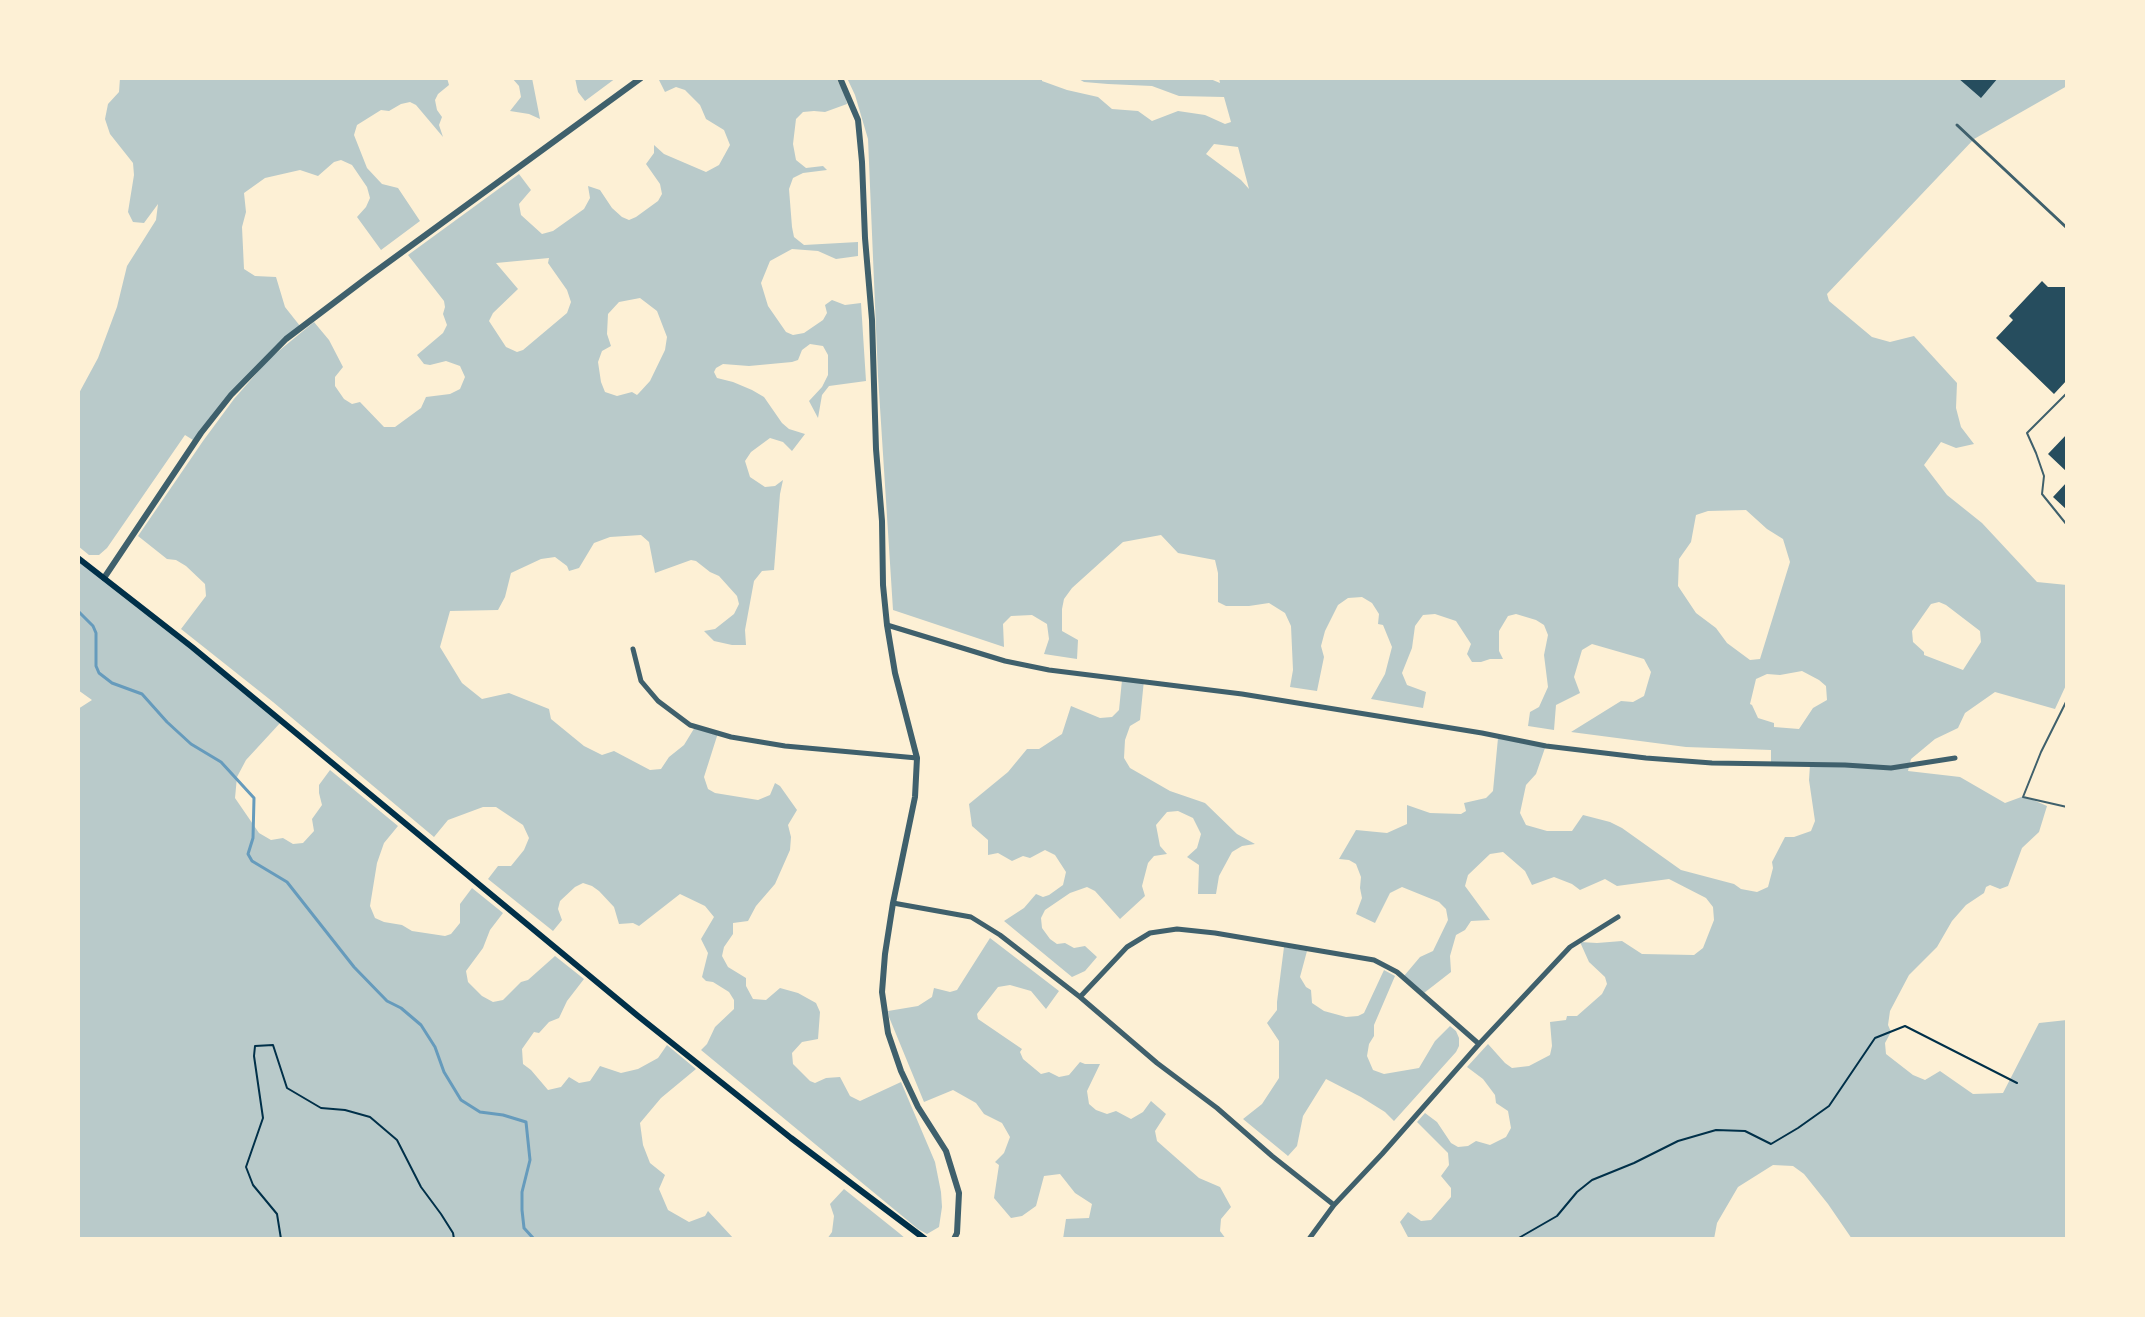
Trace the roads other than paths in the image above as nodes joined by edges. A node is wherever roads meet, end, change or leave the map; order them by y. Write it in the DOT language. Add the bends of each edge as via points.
graph roads {
  1 [pos="641,78"];
  2 [pos="840,78"];
  3 [pos="1957,125"];
  4 [pos="2067,228"];
  5 [pos="2067,393"];
  6 [pos="2067,525"];
  7 [pos="78,558"];
  8 [pos="104,578"];
  9 [pos="887,625"];
  10 [pos="633,649"];
  11 [pos="2067,700"];
  12 [pos="917,758"];
  13 [pos="1955,758"];
  14 [pos="2067,807"];
  15 [pos="893,903"];
  16 [pos="1618,917"];
  17 [pos="1080,997"];
  18 [pos="1479,1044"];
  19 [pos="1334,1205"];
  20 [pos="925,1239"];
  21 [pos="954,1239"];
  22 [pos="1309,1239"];
  1 -- 8 [label="street" via="286,339 201,433"];
  2 -- 9 [label="street" via="858,120 862,162"];
  3 -- 4 [label="street"];
  5 -- 6 [label="lane" via="2027,433 2044,476 2042,494"];
  7 -- 8 [label="main road"];
  8 -- 20 [label="main road" via="674,1044"];
  9 -- 12 [label="street"];
  9 -- 13 [label="street" via="1049,670 1242,694 1542,746 1712,763 1891,768"];
  10 -- 12 [label="street" via="641,681 690,725 785,746"];
  11 -- 14 [label="lane" via="2023,797"];
  12 -- 15 [label="street" via="915,797"];
  15 -- 17 [label="street" via="971,917"];
  15 -- 21 [label="street" via="882,992 888,1033 918,1107 946,1151 959,1193"];
  16 -- 18 [label="street" via="1570,947"];
  17 -- 18 [label="street" via="1127,947 1150,933 1215,933 1374,960 1397,972"];
  17 -- 19 [label="street"];
  18 -- 19 [label="street"];
  19 -- 22 [label="street"];
}
